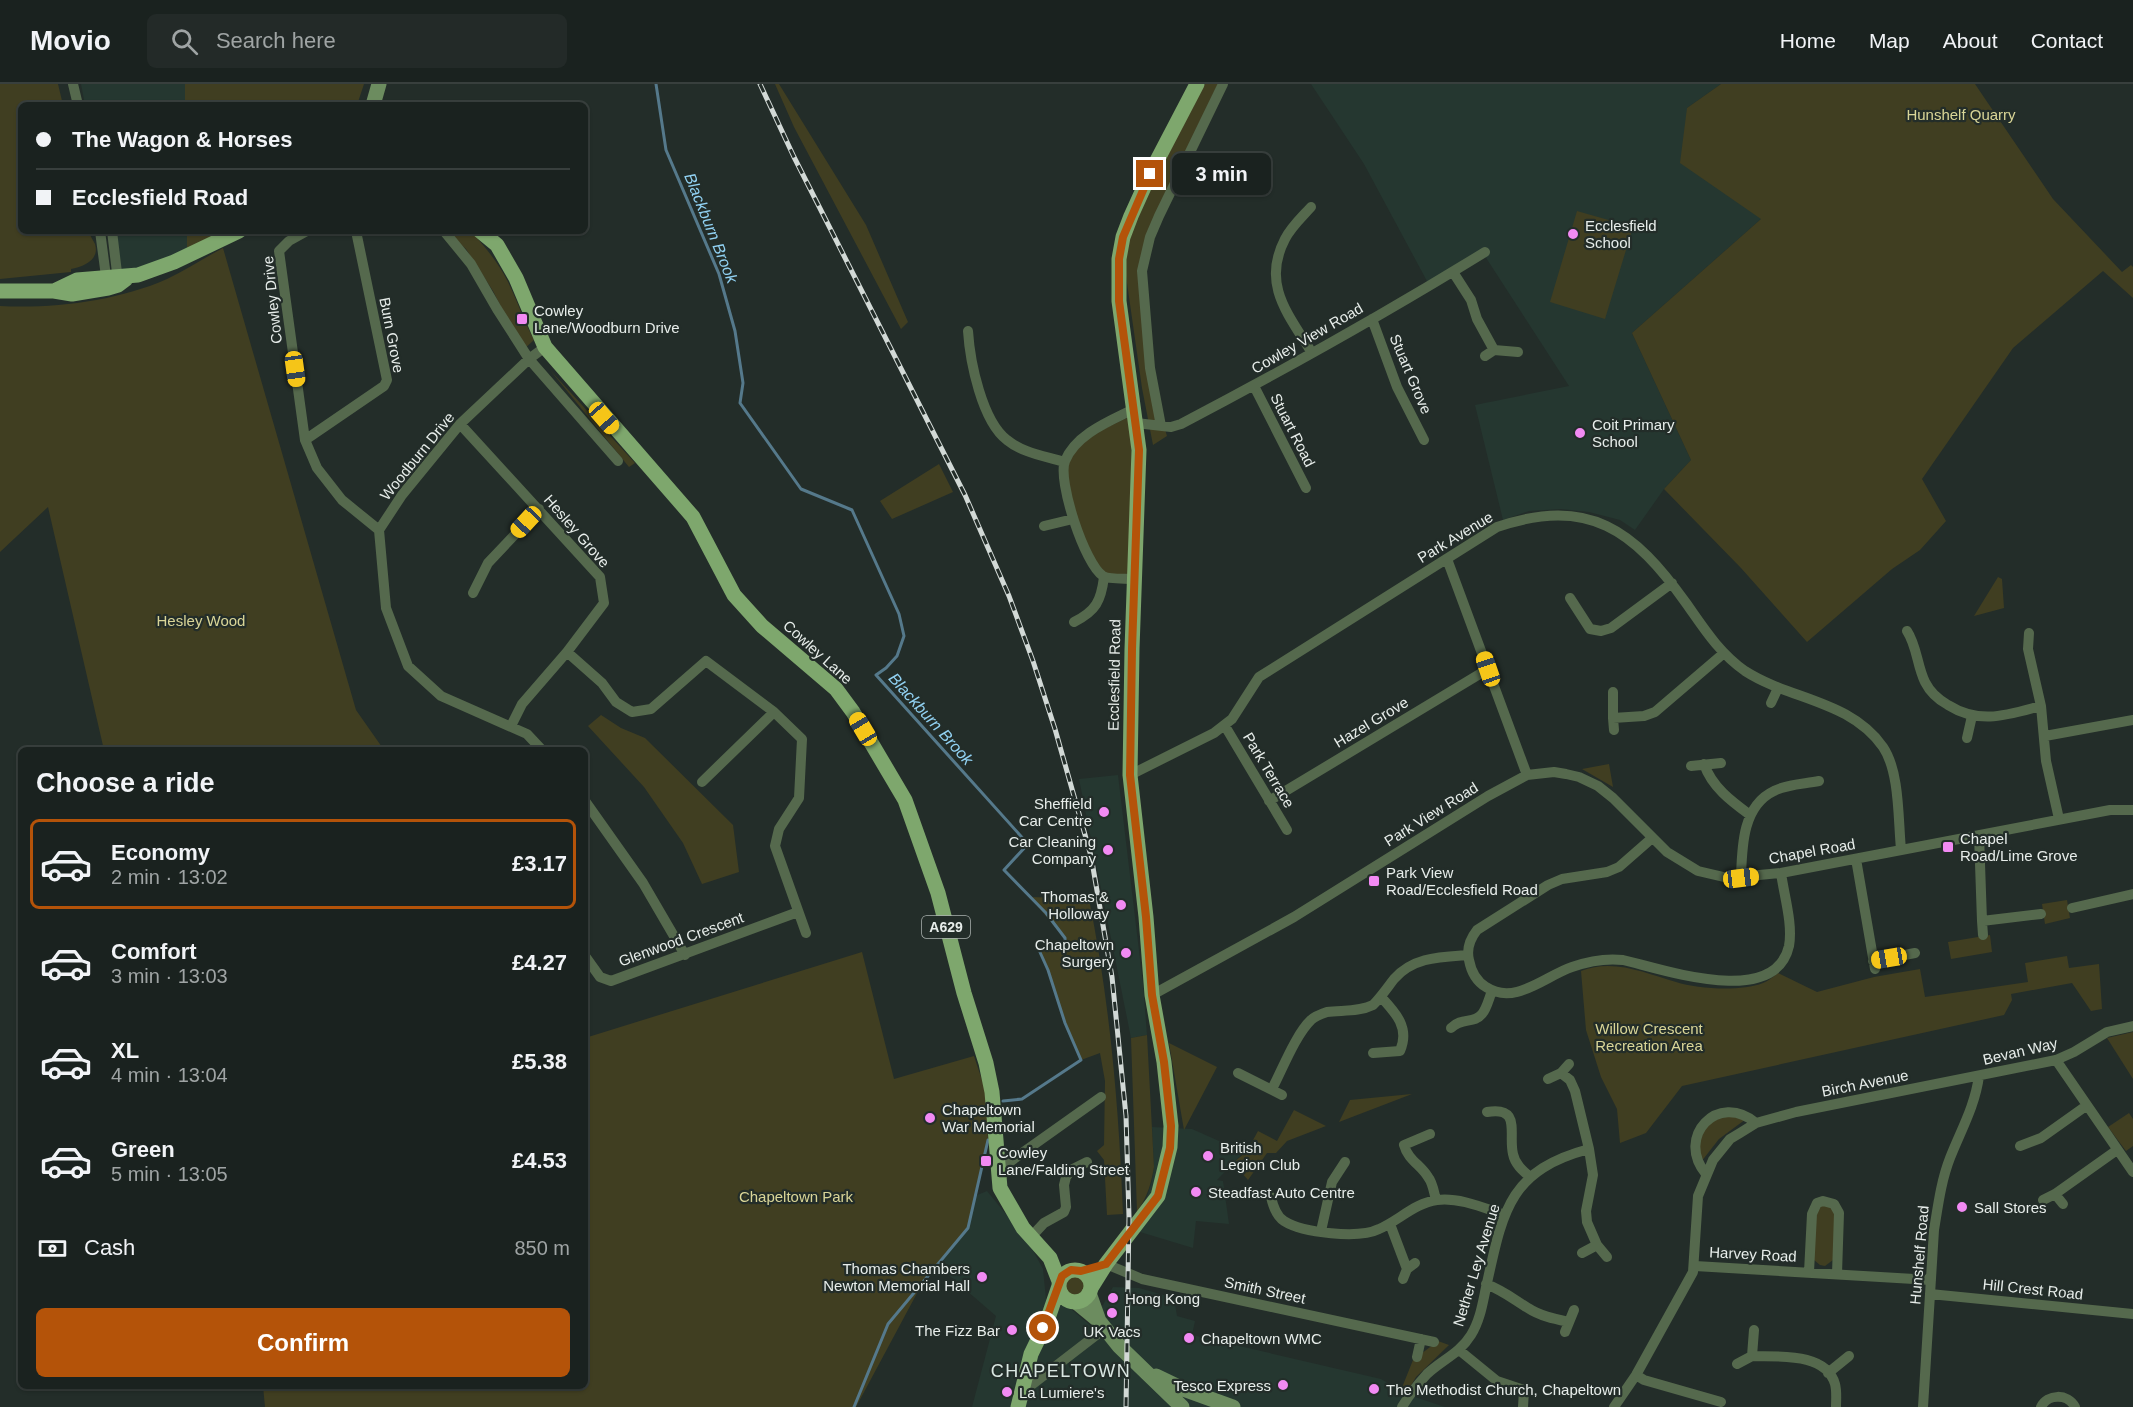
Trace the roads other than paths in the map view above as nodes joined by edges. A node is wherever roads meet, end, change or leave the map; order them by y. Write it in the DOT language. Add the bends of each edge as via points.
graph roads {
  1 [pos="73,84"];
  2 [pos="379,84"];
  3 [pos="1197,84"];
  4 [pos="1223,84"];
  5 [pos="77,102"];
  6 [pos="374,102"];
  7 [pos="1311,207"];
  8 [pos="101,234"];
  9 [pos="112,234"];
  10 [pos="234,234"];
  11 [pos="302,234"];
  12 [pos="357,234"];
  13 [pos="446,234"];
  14 [pos="484,234"];
  15 [pos="1485,252"];
  16 [pos="1453,272"];
  17 [pos="116,280"];
  18 [pos="0,291"];
  19 [pos="1372,319"];
  20 [pos="968,332"];
  21 [pos="544,347"];
  22 [pos="1518,352"];
  23 [pos="1312,353"];
  24 [pos="529,359"];
  25 [pos="1254,386"];
  26 [pos="1135,416"];
  27 [pos="460,424"];
  28 [pos="1161,426"];
  29 [pos="305,440"];
  30 [pos="1424,440"];
  31 [pos="618,461"];
  32 [pos="1064,462"];
  33 [pos="1305,488"];
  34 [pos="539,509"];
  35 [pos="1073,519"];
  36 [pos="1042,527"];
  37 [pos="379,530"];
  38 [pos="1447,559"];
  39 [pos="1104,576"];
  40 [pos="1134,579"];
  41 [pos="1671,583"];
  42 [pos="473,593"];
  43 [pos="1570,598"];
  44 [pos="1074,622"];
  45 [pos="1907,631"];
  46 [pos="2029,633"];
  47 [pos="567,652"];
  48 [pos="1724,653"];
  49 [pos="1488,669"];
  50 [pos="1779,688"];
  51 [pos="1612,692"];
  52 [pos="1772,703"];
  53 [pos="2041,706"];
  54 [pos="774,712"];
  55 [pos="1972,716"];
  56 [pos="1613,718"];
  57 [pos="2133,720"];
  58 [pos="511,726"];
  59 [pos="1225,726"];
  60 [pos="1614,730"];
  61 [pos="2045,736"];
  62 [pos="1967,738"];
  63 [pos="539,747"];
  64 [pos="1721,763"];
  65 [pos="1704,764"];
  66 [pos="1691,766"];
  67 [pos="1130,775"];
  68 [pos="1527,775"];
  69 [pos="702,782"];
  70 [pos="1819,782"];
  71 [pos="1269,801"];
  72 [pos="588,805"];
  73 [pos="2133,810"];
  74 [pos="1750,815"];
  75 [pos="2059,819"];
  76 [pos="1287,830"];
  77 [pos="1979,835"];
  78 [pos="1651,839"];
  79 [pos="1901,849"];
  80 [pos="1856,859"];
  81 [pos="1781,873"];
  82 [pos="1741,878"];
  83 [pos="2133,894"];
  84 [pos="2072,908"];
  85 [pos="798,912"];
  86 [pos="2041,914"];
  87 [pos="1982,921"];
  88 [pos="806,933"];
  89 [pos="1983,935"];
  90 [pos="1914,954"];
  91 [pos="685,955"];
  92 [pos="1468,955"];
  93 [pos="588,960"];
  94 [pos="1492,991"];
  95 [pos="1152,995"];
  96 [pos="1381,997"];
  97 [pos="2133,1026"];
  98 [pos="1451,1028"];
  99 [pos="1373,1053"];
  100 [pos="2056,1060"];
  101 [pos="1569,1064"];
  102 [pos="1238,1073"];
  103 [pos="1561,1073"];
  104 [pos="1979,1076"];
  105 [pos="1548,1079"];
  106 [pos="1272,1089"];
  107 [pos="1282,1095"];
  108 [pos="1101,1097"];
  109 [pos="2086,1106"];
  110 [pos="1487,1112"];
  111 [pos="1756,1123"];
  112 [pos="1430,1134"];
  113 [pos="2020,1146"];
  114 [pos="1589,1149"];
  115 [pos="2118,1150"];
  116 [pos="1087,1162"];
  117 [pos="1345,1162"];
  118 [pos="997,1171"];
  119 [pos="2133,1172"];
  120 [pos="1706,1174"];
  121 [pos="1529,1176"];
  122 [pos="2055,1194"];
  123 [pos="1271,1197"];
  124 [pos="1436,1200"];
  125 [pos="2043,1200"];
  126 [pos="2063,1204"];
  127 [pos="1504,1215"];
  128 [pos="1390,1224"];
  129 [pos="1321,1231"];
  130 [pos="1031,1237"];
  131 [pos="1597,1245"];
  132 [pos="1582,1253"];
  133 [pos="1607,1257"];
  134 [pos="1050,1258"];
  135 [pos="1106,1264"];
  136 [pos="1695,1266"];
  137 [pos="1078,1270"];
  138 [pos="1408,1270"];
  139 [pos="1809,1272"];
  140 [pos="1837,1274"];
  141 [pos="1931,1280"];
  142 [pos="1059,1283"];
  143 [pos="1486,1284"];
  144 [pos="1930,1294"];
  145 [pos="1082,1296"];
  146 [pos="1574,1311"];
  147 [pos="2133,1314"];
  148 [pos="1047,1321"];
  149 [pos="1102,1325"];
  150 [pos="1754,1330"];
  151 [pos="1421,1339"];
  152 [pos="1434,1342"];
  153 [pos="1459,1350"];
  154 [pos="1752,1356"];
  155 [pos="1849,1356"];
  156 [pos="1417,1357"];
  157 [pos="1737,1364"];
  158 [pos="1145,1370"];
  159 [pos="1828,1373"];
  160 [pos="1636,1375"];
  161 [pos="1019,1400"];
  162 [pos="1702,1402"];
  163 [pos="1720,1402"];
  164 [pos="1216,1403"];
  165 [pos="1182,1407"];
  166 [pos="1196,1407"];
  167 [pos="1233,1407"];
  168 [pos="1402,1407"];
  169 [pos="1523,1407"];
  170 [pos="1614,1407"];
  171 [pos="1836,1407"];
  172 [pos="1923,1407"];
  173 [pos="2041,1407"];
  174 [pos="2075,1407"];
  1 -- 5 [label="street"];
  2 -- 6 [label="main road"];
  3 -- 26 [label="main road, Ecclesfield Road" via="1150,174 1123,237 1119,301"];
  4 -- 28 [label="street" via="1159,216 1142,271 1150,368"];
  7 -- 23 [label="street" via="1284,240 1275,272 1281,302"];
  8 -- 17 [label="street"];
  9 -- 17 [label="street"];
  10 -- 17 [label="main road" via="168,264"];
  11 -- 29 [label="street, Cowley Drive" via="279,251"];
  12 -- 29 [label="street, Burn Grove" via="387,380 384,386"];
  13 -- 24 [label="street" via="471,264"];
  14 -- 21 [label="main road, Cowley Lane / A629" via="497,245 516,278"];
  15 -- 16 [label="street, Cowley View Road"];
  16 -- 19 [label="street, Cowley View Road"];
  16 -- 22 [label="street" via="1471,300 1489,353"];
  17 -- 18 [label="main road" via="77,280 54,291"];
  19 -- 23 [label="street, Cowley View Road"];
  19 -- 30 [label="street, Stuart Grove" via="1397,387"];
  20 -- 32 [label="street" via="977,382 990,417 1005,439 1022,450"];
  21 -- 24 [label="street, Woodburn Drive"];
  21 -- 118 [label="main road, Cowley Lane / A629" via="693,517 734,595 762,626 836,689 905,800 938,893 963,993 986,1063 992,1092"];
  23 -- 25 [label="street, Cowley View Road"];
  24 -- 27 [label="street, Woodburn Drive"];
  24 -- 31 [label="street"];
  25 -- 28 [label="street, Cowley View Road" via="1180,424"];
  25 -- 33 [label="street, Stuart Road"];
  26 -- 28 [label="street, Cowley View Road"];
  26 -- 32 [label="street" via="1102,425 1077,443"];
  26 -- 40 [label="main road, Ecclesfield Road" via="1139,450"];
  27 -- 34 [label="street, Hesley Grove"];
  27 -- 37 [label="street, Woodburn Drive"];
  29 -- 37 [label="street, Cowley Drive" via="317,468 342,500"];
  32 -- 35 [label="street" via="1064,484"];
  34 -- 42 [label="street" via="488,563"];
  34 -- 47 [label="street, Hesley Grove" via="600,578 604,603"];
  35 -- 36 [label="street"];
  35 -- 39 [label="street" via="1093,567"];
  37 -- 58 [label="street" via="386,608 408,666 441,696"];
  38 -- 41 [label="street, Park Avenue" via="1497,527 1527,518 1558,515 1594,521 1620,533 1642,548"];
  38 -- 49 [label="street"];
  38 -- 59 [label="street, Park Avenue" via="1259,677"];
  39 -- 40 [label="street"];
  39 -- 44 [label="street" via="1099,601 1087,616"];
  40 -- 67 [label="main road, Ecclesfield Road"];
  41 -- 43 [label="street" via="1611,628 1601,631 1590,628"];
  41 -- 48 [label="street, Park Avenue"];
  45 -- 55 [label="street" via="1930,689 1959,713"];
  46 -- 53 [label="street" via="2028,649"];
  47 -- 54 [label="street" via="602,683 616,702 632,712 651,709 706,661"];
  47 -- 58 [label="street, Hesley Grove" via="522,704"];
  48 -- 50 [label="street, Park Avenue" via="1748,672"];
  48 -- 56 [label="street" via="1654,712"];
  49 -- 68 [label="street"];
  49 -- 71 [label="street, Hazel Grove"];
  50 -- 52 [label="street"];
  50 -- 79 [label="street, Park Avenue" via="1851,717 1884,748 1894,777"];
  51 -- 56 [label="street"];
  53 -- 55 [label="street" via="2002,716"];
  53 -- 61 [label="street"];
  54 -- 69 [label="street"];
  54 -- 85 [label="street" via="802,739 799,798 779,829 775,846"];
  55 -- 62 [label="street"];
  56 -- 60 [label="street"];
  57 -- 61 [label="street"];
  58 -- 63 [label="street" via="528,734"];
  59 -- 67 [label="street, Park Avenue"];
  59 -- 71 [label="street, Park Terrace"];
  61 -- 75 [label="street" via="2046,761"];
  64 -- 65 [label="street"];
  65 -- 66 [label="street"];
  65 -- 74 [label="street" via="1719,790"];
  67 -- 95 [label="main road, Ecclesfield Road"];
  68 -- 78 [label="street, Chapel Road" via="1554,772 1598,786"];
  68 -- 95 [label="street, Park View Road" via="1294,917"];
  70 -- 74 [label="street" via="1773,791 1762,798"];
  71 -- 76 [label="street, Park Terrace"];
  72 -- 91 [label="street" via="643,884"];
  73 -- 75 [label="street, Chapel Road"];
  74 -- 82 [label="street"];
  75 -- 77 [label="street, Chapel Road"];
  77 -- 79 [label="street, Chapel Road"];
  77 -- 87 [label="street"];
  78 -- 82 [label="street, Chapel Road" via="1698,871"];
  78 -- 92 [label="street" via="1619,867 1562,879 1530,896 1477,930"];
  79 -- 80 [label="street, Chapel Road"];
  80 -- 81 [label="street, Chapel Road"];
  80 -- 90 [label="street" via="1874,965"];
  81 -- 82 [label="street, Chapel Road"];
  81 -- 94 [label="street" via="1789,947 1780,963 1765,975 1702,979 1610,959 1570,968 1521,991"];
  83 -- 84 [label="street"];
  85 -- 88 [label="street"];
  85 -- 91 [label="street, Glenwood Crescent"];
  86 -- 87 [label="street"];
  87 -- 89 [label="street"];
  91 -- 93 [label="street, Glenwood Crescent" via="610,981 600,977"];
  92 -- 94 [label="street" via="1475,977"];
  92 -- 96 [label="street" via="1412,964 1402,970"];
  94 -- 98 [label="street" via="1480,1017 1458,1022"];
  95 -- 135 [label="main road, Ecclesfield Road" via="1164,1062 1170,1148 1158,1196"];
  96 -- 99 [label="street" via="1398,1015 1405,1036 1400,1051"];
  96 -- 106 [label="street" via="1367,1008 1328,1012 1311,1020"];
  97 -- 100 [label="street, Bevan Way" via="2107,1032"];
  100 -- 104 [label="street, Bevan Way"];
  100 -- 109 [label="street"];
  101 -- 103 [label="street"];
  102 -- 106 [label="street"];
  103 -- 105 [label="street"];
  103 -- 114 [label="street" via="1575,1091"];
  104 -- 111 [label="street, Birch Avenue"];
  104 -- 141 [label="street, Hunshelf Road" via="1973,1105 1949,1160 1939,1202"];
  106 -- 107 [label="street"];
  108 -- 118 [label="street"];
  109 -- 113 [label="street" via="2041,1138"];
  109 -- 115 [label="street"];
  110 -- 121 [label="street" via="1496,1110 1511,1117 1512,1152"];
  111 -- 120 [label="street, Birch Avenue" via="1725,1144"];
  111 -- 120 [label="street" via="1747,1115 1725,1112 1713,1115 1704,1124 1695,1155"];
  112 -- 124 [label="street" via="1404,1145 1430,1179"];
  114 -- 121 [label="street, Nether Ley Avenue" via="1557,1159"];
  114 -- 131 [label="street" via="1593,1175 1587,1222"];
  115 -- 119 [label="street"];
  115 -- 122 [label="street"];
  116 -- 130 [label="street" via="1071,1170 1066,1178 1064,1212 1044,1223"];
  117 -- 129 [label="street" via="1332,1182"];
  118 -- 130 [label="main road, Cowley Lane / A629" via="1000,1188"];
  120 -- 136 [label="street, Birch Avenue" via="1698,1196"];
  121 -- 127 [label="street, Nether Ley Avenue"];
  122 -- 125 [label="street"];
  122 -- 126 [label="street"];
  123 -- 129 [label="street" via="1284,1221"];
  124 -- 127 [label="street" via="1467,1203"];
  124 -- 128 [label="street"];
  127 -- 143 [label="street, Nether Ley Avenue"];
  128 -- 129 [label="street" via="1354,1235"];
  128 -- 138 [label="street"];
  130 -- 134 [label="main road, Cowley Lane / A629"];
  131 -- 132 [label="street"];
  131 -- 133 [label="street"];
  134 -- 137 [label="main road, Cowley Lane / A629"];
  134 -- 142 [label="main road, Cowley Lane / A629"];
  135 -- 137 [label="main road"];
  135 -- 145 [label="main road, Ecclesfield Road"];
  135 -- 151 [label="street, Smith Street" via="1142,1279"];
  136 -- 139 [label="street, Harvey Road"];
  136 -- 160 [label="street, Birch Avenue"];
  137 -- 142 [label="main road" via="1066,1272"];
  137 -- 145 [label="main road" via="1089,1278"];
  139 -- 140 [label="street, Harvey Road"];
  139 -- 140 [label="street, Harvey Road" via="1812,1214 1817,1203 1823,1201 1834,1204 1839,1213"];
  140 -- 141 [label="street, Harvey Road"];
  141 -- 144 [label="street, Hunshelf Road"];
  142 -- 145 [label="main road" via="1062,1296"];
  142 -- 148 [label="main road"];
  143 -- 146 [label="street" via="1567,1327"];
  143 -- 153 [label="street, Nether Ley Avenue" via="1476,1325"];
  144 -- 147 [label="street, Hill Crest Road"];
  144 -- 172 [label="street, Hunshelf Road"];
  145 -- 148 [label="main road, Ecclesfield Road" via="1058,1309"];
  145 -- 149 [label="main road"];
  148 -- 161 [label="main road" via="1030,1354"];
  149 -- 158 [label="main road"];
  149 -- 161 [label="street"];
  150 -- 154 [label="street"];
  151 -- 152 [label="street, Smith Street"];
  151 -- 156 [label="street"];
  153 -- 168 [label="street, Nether Ley Avenue" via="1428,1374"];
  153 -- 169 [label="street" via="1497,1382 1524,1390"];
  154 -- 157 [label="street"];
  154 -- 159 [label="street" via="1810,1360"];
  155 -- 159 [label="street"];
  158 -- 164 [label="main road"];
  158 -- 165 [label="main road"];
  159 -- 171 [label="street" via="1836,1386"];
  160 -- 162 [label="street"];
  160 -- 170 [label="street, Birch Avenue"];
  162 -- 163 [label="street"];
  164 -- 166 [label="main road" via="1202,1401"];
  164 -- 167 [label="main road"];
  173 -- 174 [label="street" via="2049,1397 2058,1397 2068,1399"];
}
